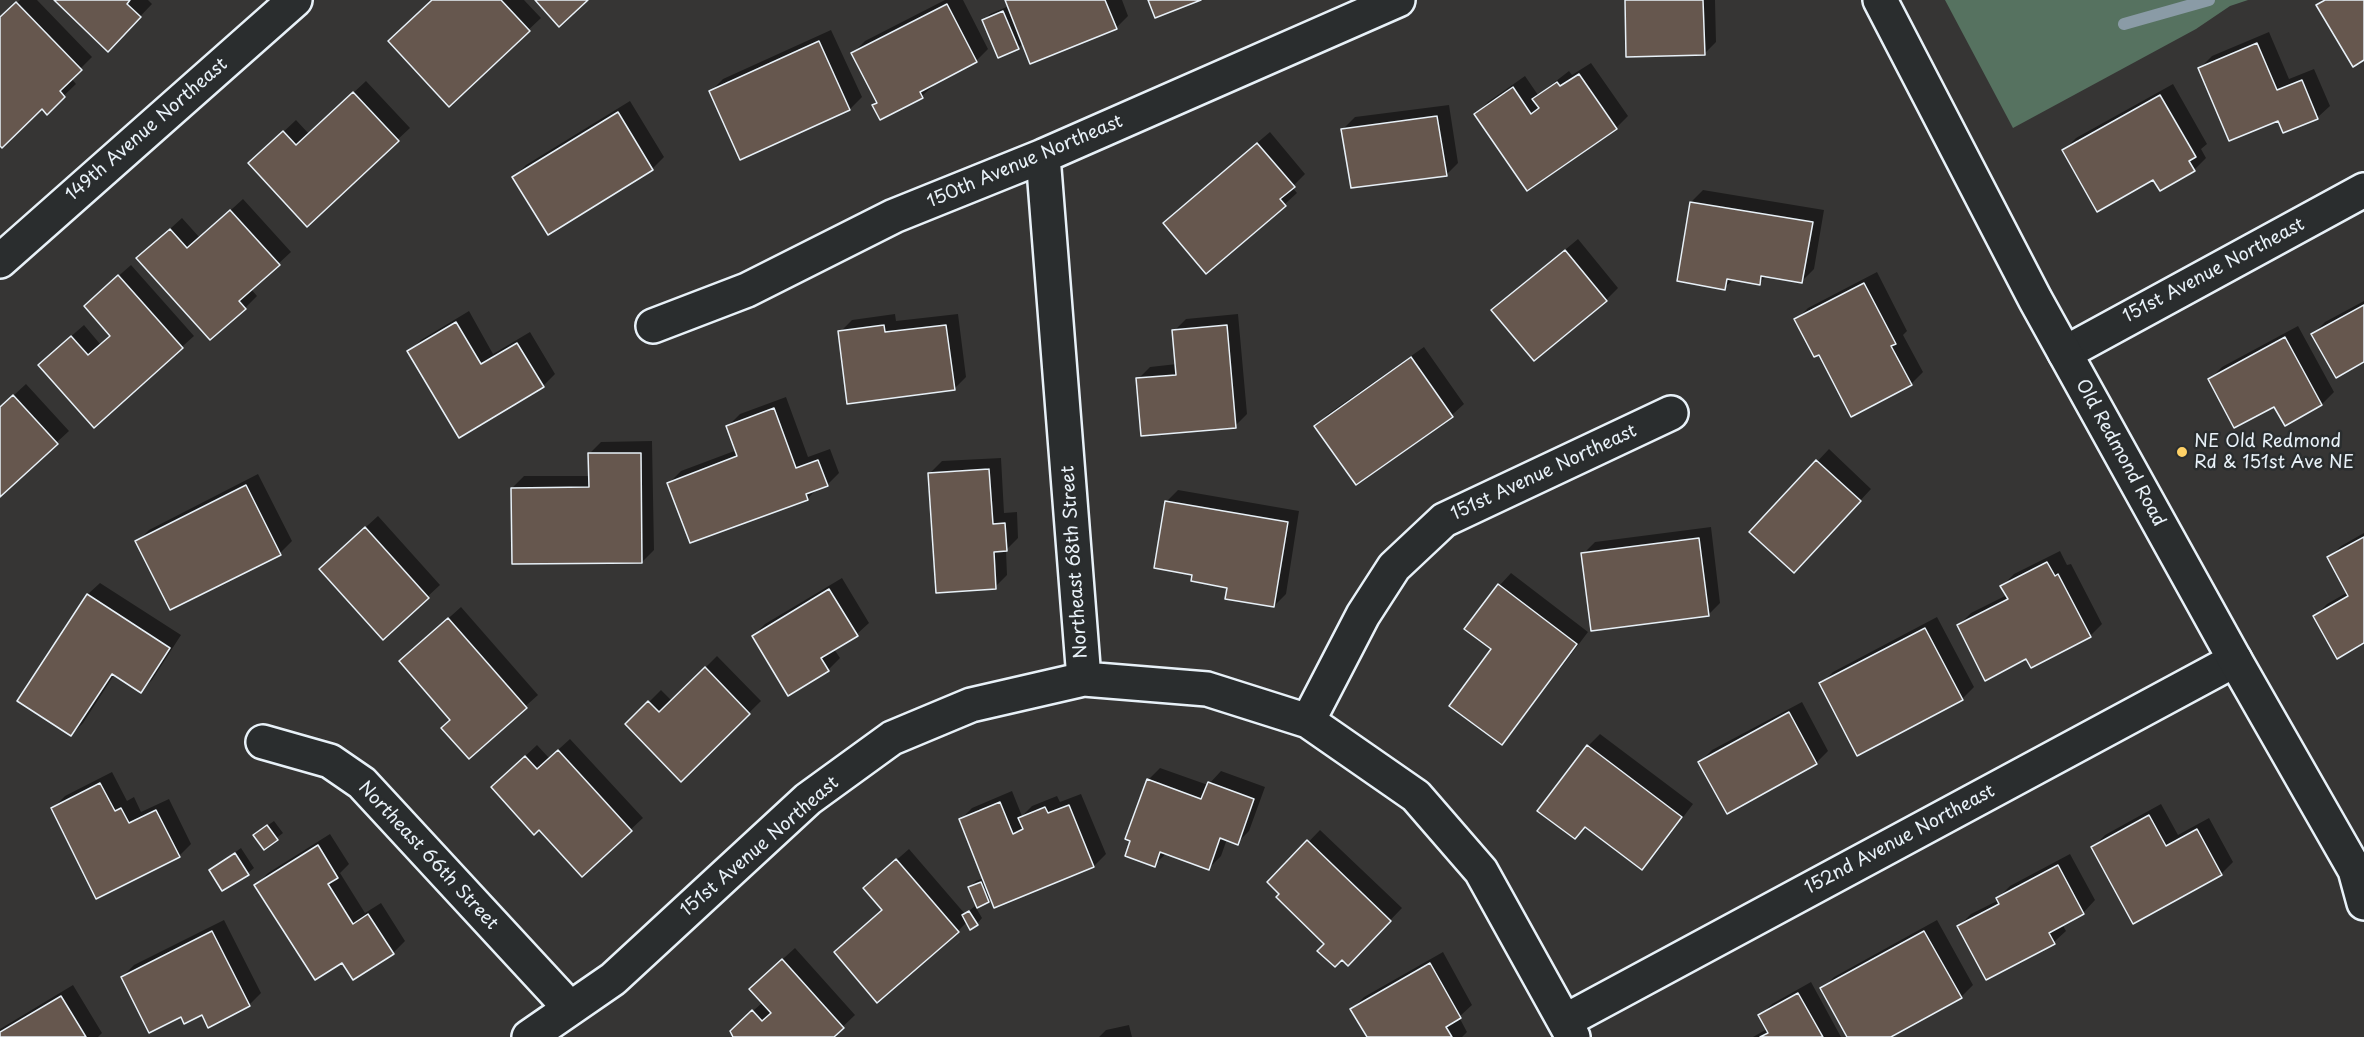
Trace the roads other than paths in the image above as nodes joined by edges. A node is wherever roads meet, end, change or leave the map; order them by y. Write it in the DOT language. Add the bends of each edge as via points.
graph roads {
  1 [pos="295,0"];
  2 [pos="1398,0"];
  3 [pos="1880,0"];
  4 [pos="1043,156"];
  5 [pos="2364,190"];
  6 [pos="0,261"];
  7 [pos="653,326"];
  8 [pos="2065,353"];
  9 [pos="1671,413"];
  10 [pos="2235,660"];
  11 [pos="1084,679"];
  12 [pos="1308,721"];
  13 [pos="263,742"];
  14 [pos="2359,868"];
  15 [pos="2364,903"];
  16 [pos="570,1008"];
  17 [pos="1569,1029"];
  18 [pos="529,1037"];
  1 -- 6 [label="street, 149th Avenue Northeast"];
  2 -- 4 [label="street, 150th Avenue Northeast"];
  3 -- 8 [label="street, Old Redmond Road"];
  4 -- 7 [label="street, 150th Avenue Northeast" via="894,216 747,290"];
  4 -- 11 [label="street, Northeast 68th Street"];
  5 -- 8 [label="street, 151st Avenue Northeast"];
  8 -- 10 [label="street, Old Redmond Road"];
  9 -- 12 [label="street, 151st Avenue Northeast" via="1444,520 1394,567 1363,615"];
  10 -- 14 [label="street, Old Redmond Road"];
  10 -- 17 [label="street, 152nd Avenue Northeast"];
  11 -- 12 [label="street, Northeast 68th Street" via="1207,689"];
  11 -- 16 [label="street, 151st Avenue Northeast" via="971,705 892,738 808,800 613,979"];
  12 -- 17 [label="street, Northeast 68th Street" via="1416,796 1481,871"];
  13 -- 16 [label="street, Northeast 66th Street" via="330,761 362,783"];
  14 -- 15 [label="street, Old Redmond Road"];
  16 -- 18 [label="street, 151st Avenue Northeast"];
}
